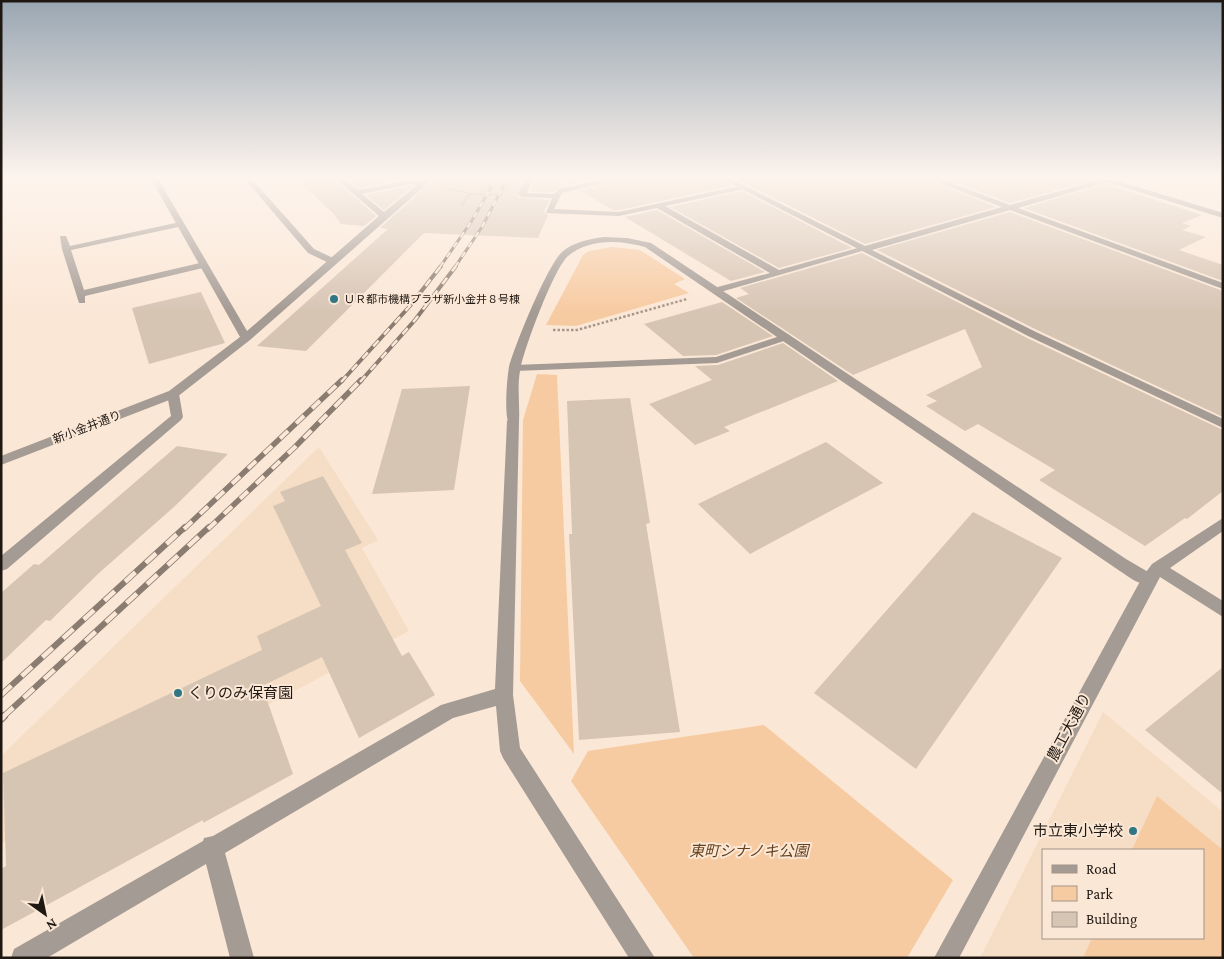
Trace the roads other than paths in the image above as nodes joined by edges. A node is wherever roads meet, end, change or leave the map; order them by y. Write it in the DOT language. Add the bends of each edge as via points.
graph roads {
  1 [pos="285,222"];
  2 [pos="377,222"];
  3 [pos="687,222"];
  4 [pos="810,222"];
  5 [pos="961,222"];
  6 [pos="1047,222"];
  7 [pos="180,224"];
  8 [pos="63,238"];
  9 [pos="66,249"];
  10 [pos="865,249"];
  11 [pos="332,261"];
  12 [pos="204,265"];
  13 [pos="777,273"];
  14 [pos="1223,286"];
  15 [pos="717,290"];
  16 [pos="786,337"];
  17 [pos="246,338"];
  18 [pos="515,368"];
  19 [pos="173,394"];
  20 [pos="1223,424"];
  21 [pos="1,460"];
  22 [pos="1223,523"];
  23 [pos="1,565"];
  24 [pos="1154,574"];
  25 [pos="1223,610"];
  26 [pos="504,695"];
  27 [pos="212,846"];
  28 [pos="23,958"];
  29 [pos="242,958"];
  30 [pos="643,958"];
  31 [pos="946,958"];
  1 -- 11 [label="street" via="311,251"];
  2 -- 11 [label="street, 新小金井通り"];
  3 -- 13 [label="street"];
  4 -- 10 [label="street"];
  5 -- 10 [label="street"];
  6 -- 14 [label="street"];
  7 -- 9 [label="street"];
  7 -- 12 [label="street"];
  8 -- 9 [label="street"];
  9 -- 12 [label="street" via="81,298"];
  10 -- 13 [label="street"];
  10 -- 20 [label="street" via="1032,334"];
  11 -- 17 [label="street, 新小金井通り"];
  12 -- 17 [label="street"];
  13 -- 15 [label="street"];
  15 -- 16 [label="street"];
  15 -- 18 [label="street" via="648,245 625,240 596,242 576,248 563,256"];
  16 -- 18 [label="street" via="717,360"];
  16 -- 24 [label="street" via="1120,562"];
  17 -- 19 [label="street, 新小金井通り"];
  18 -- 26 [label="street"];
  19 -- 21 [label="street, 新小金井通り"];
  19 -- 23 [label="street" via="176,417"];
  22 -- 24 [label="street, 農工大通り"];
  24 -- 25 [label="street"];
  24 -- 31 [label="street, 農工大通り"];
  26 -- 27 [label="street" via="448,710"];
  26 -- 30 [label="street" via="510,751"];
  27 -- 28 [label="street"];
  27 -- 29 [label="street"];
}
